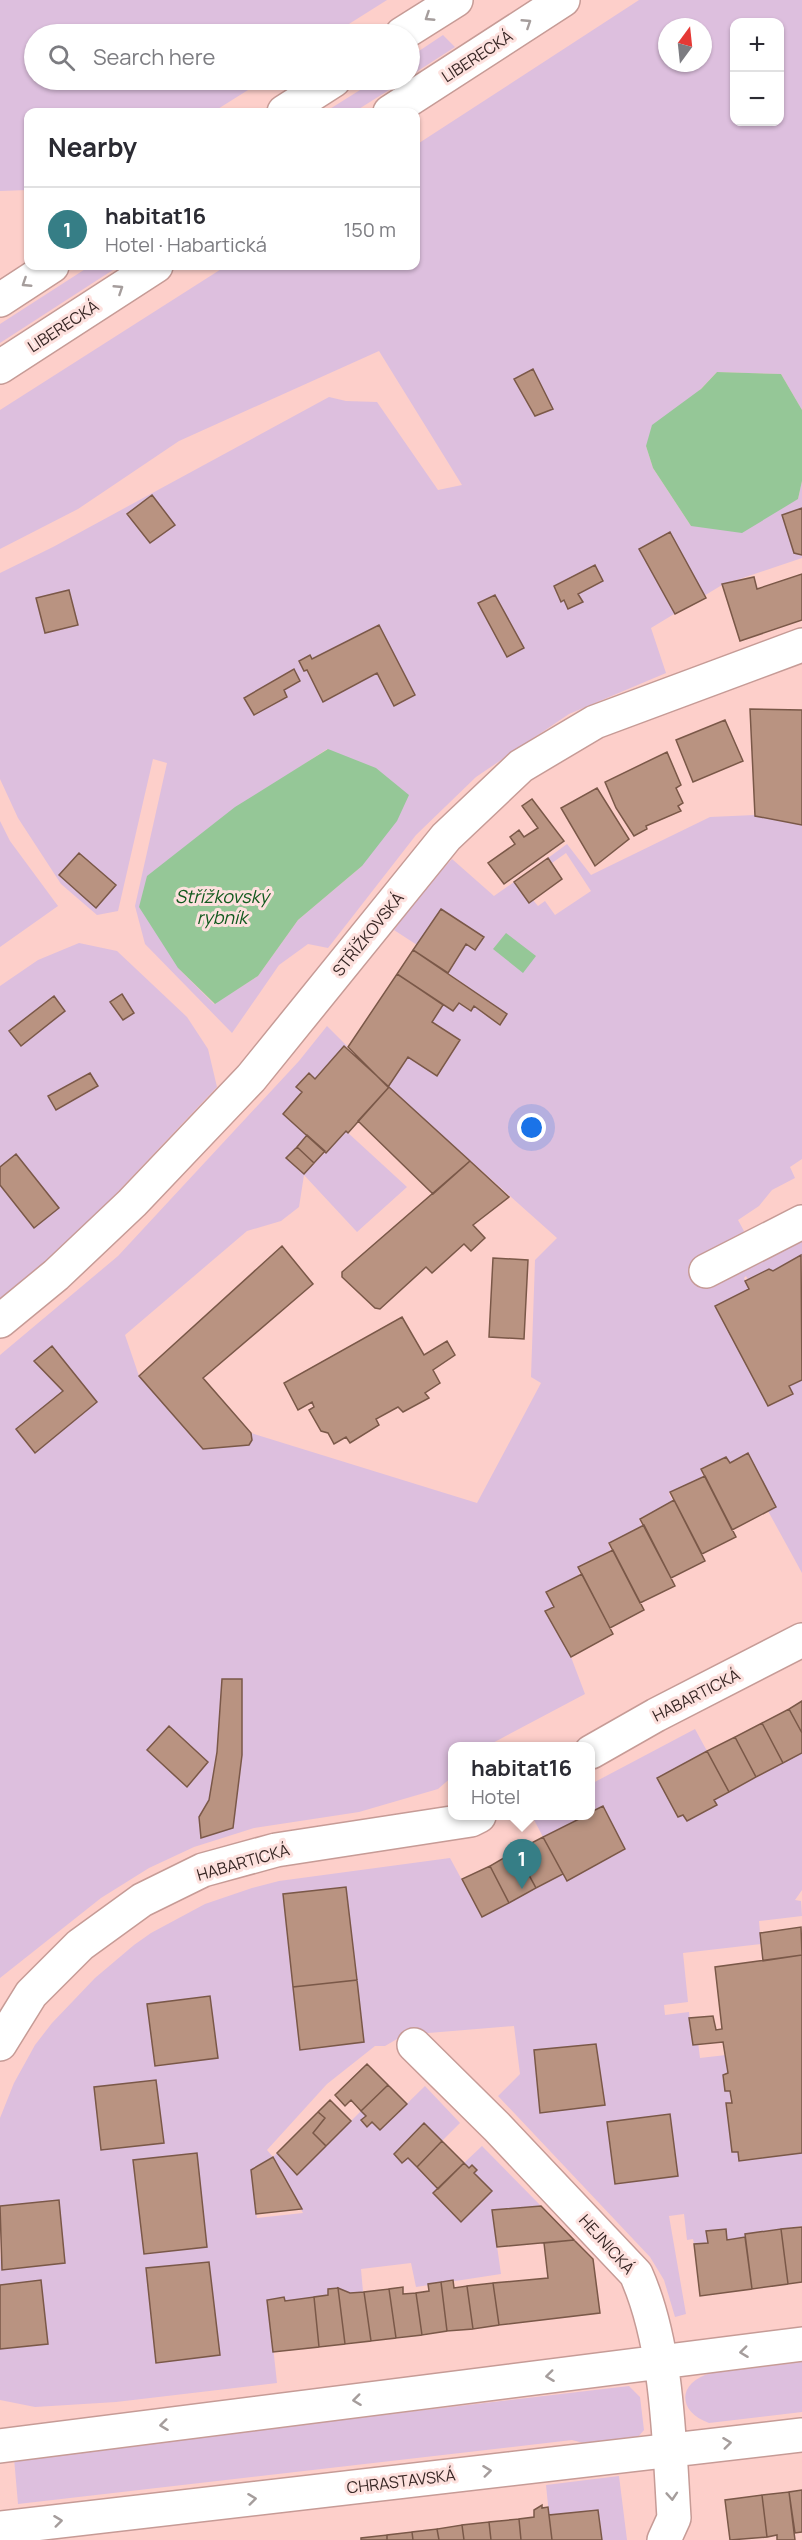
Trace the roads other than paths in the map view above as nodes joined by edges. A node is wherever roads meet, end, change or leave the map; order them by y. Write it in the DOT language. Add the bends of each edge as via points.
graph roads {
  1 [pos="456,0"];
  2 [pos="563,0"];
  3 [pos="418,24"];
  4 [pos="318,90"];
  5 [pos="290,108"];
  6 [pos="396,108"];
  7 [pos="46,270"];
  8 [pos="150,270"];
  9 [pos="0,300"];
  10 [pos="0,367"];
  11 [pos="802,645"];
  12 [pos="802,1222"];
  13 [pos="706,1271"];
  14 [pos="0,1321"];
  15 [pos="802,1640"];
  16 [pos="595,1750"];
  17 [pos="471,1820"];
  18 [pos="0,2044"];
  19 [pos="414,2045"];
  20 [pos="802,2344"];
  21 [pos="660,2362"];
  22 [pos="0,2433"];
  23 [pos="802,2435"];
  24 [pos="36,2441"];
  25 [pos="0,2446"];
  26 [pos="669,2450"];
  27 [pos="0,2528"];
  28 [pos="664,2540"];
  1 -- 3 [label="main road, one-way"];
  6 -- 2 [label="main road, LIBERECKÁ, one-way"];
  4 -- 5 [label="main road"];
  7 -- 9 [label="main road, one-way"];
  10 -- 8 [label="main road, LIBERECKÁ, one-way"];
  11 -- 14 [label="main road, STŘÍŽKOVSKÁ" via="595,722 521,766 446,837 251,1078 132,1203 56,1275"];
  12 -- 13 [label="main road"];
  15 -- 16 [label="main road, HABARTICKÁ"];
  17 -- 18 [label="main road, HABARTICKÁ" via="276,1850 203,1870 142,1900 80,1945 31,1994"];
  19 -- 21 [label="main road, HEJNICKÁ" via="636,2274 648,2302"];
  20 -- 21 [label="main road, one-way"];
  21 -- 24 [label="main road, one-way"];
  21 -- 26 [label="main road, HEJNICKÁ"];
  22 -- 24 [label="main road"];
  26 -- 23 [label="main road, CHRASTAVSKÁ, one-way"];
  24 -- 25 [label="main road"];
  27 -- 26 [label="main road, CHRASTAVSKÁ, one-way"];
  26 -- 28 [label="main road, HEJNICKÁ, one-way" via="674,2518"];
}
